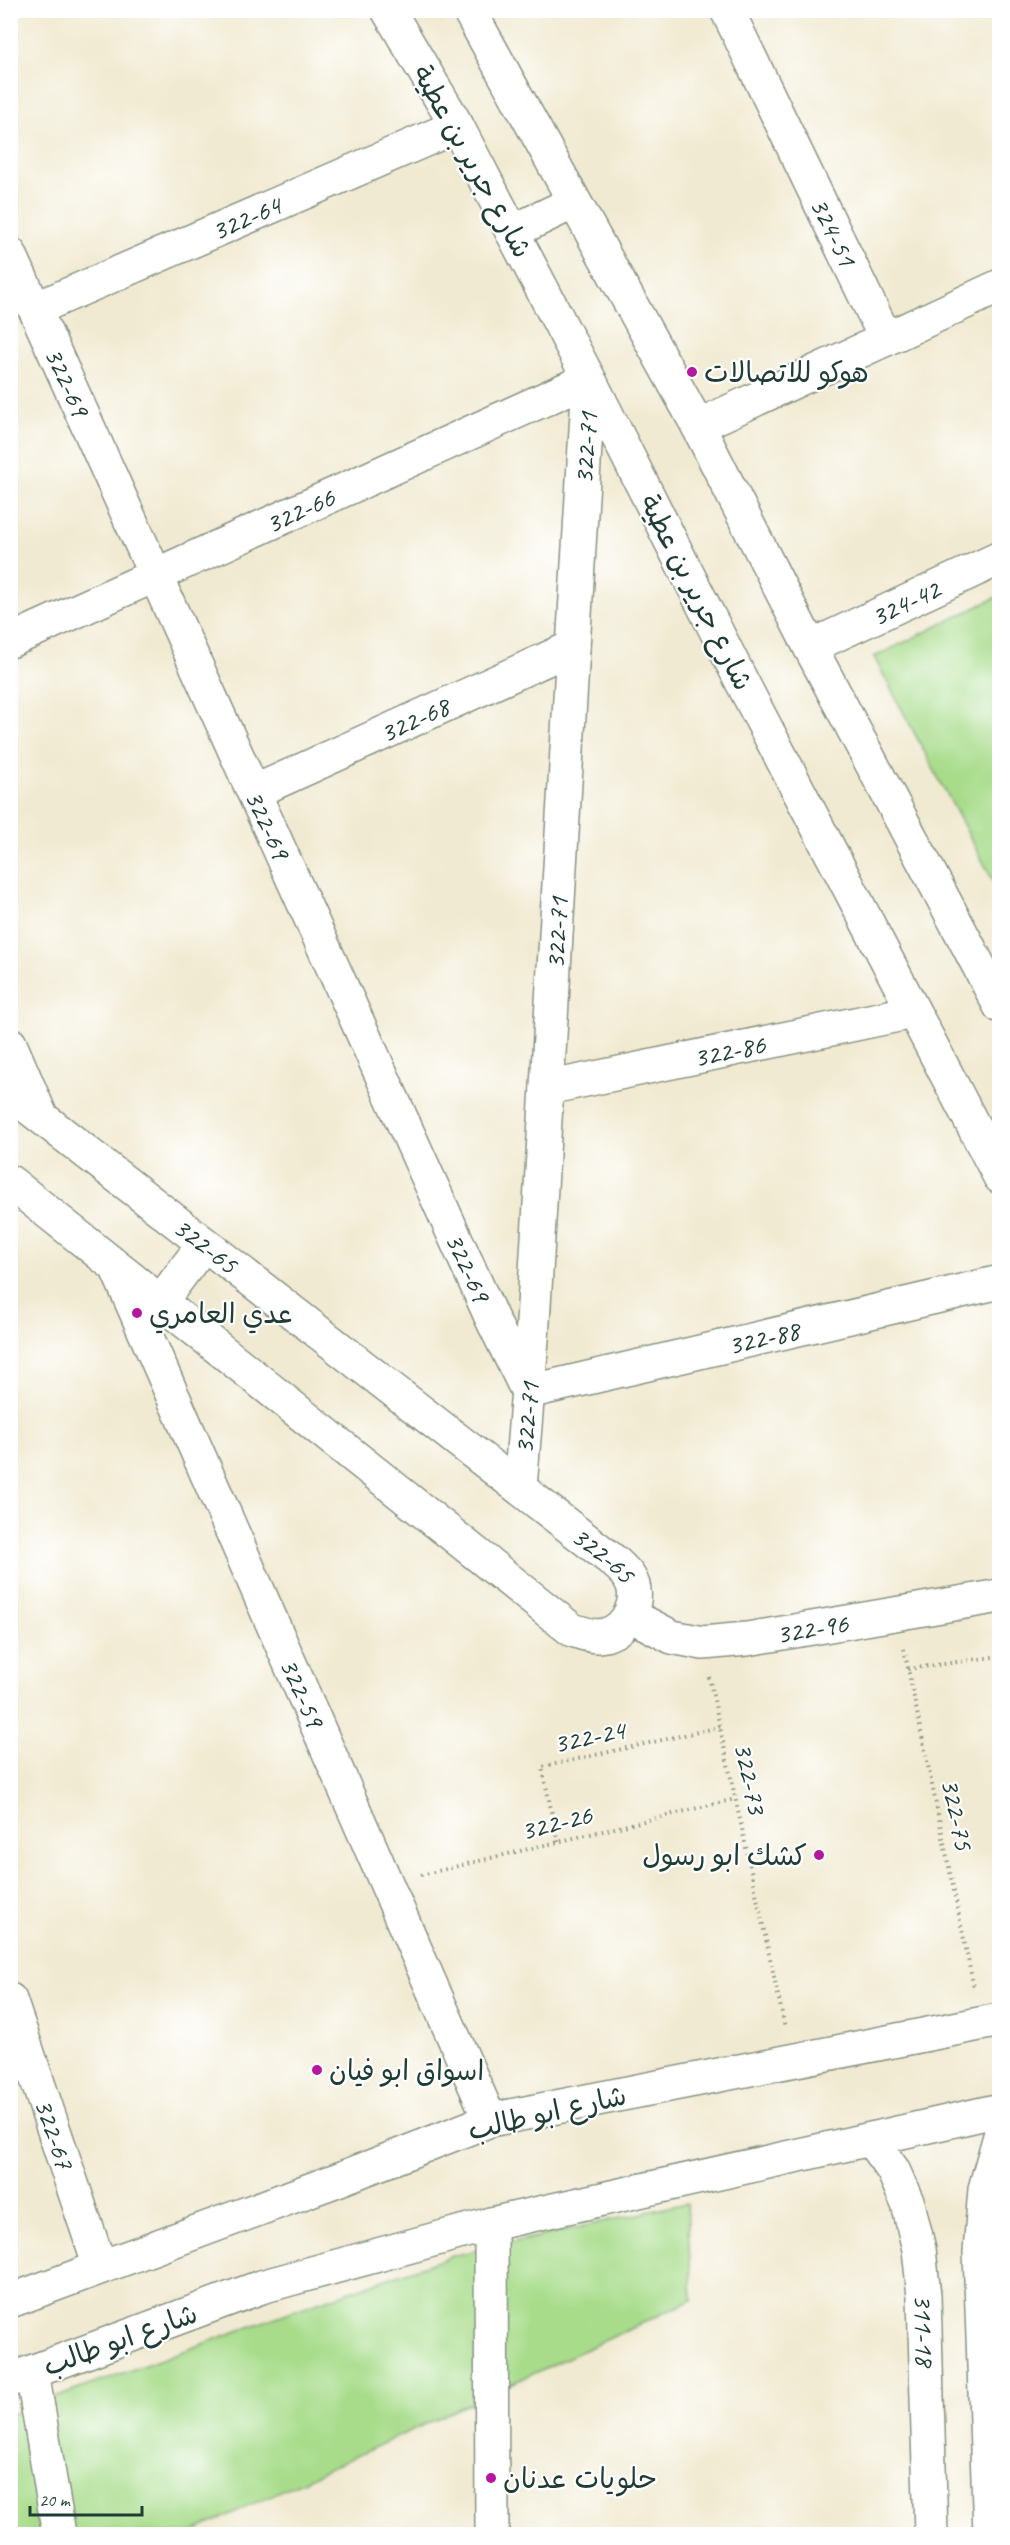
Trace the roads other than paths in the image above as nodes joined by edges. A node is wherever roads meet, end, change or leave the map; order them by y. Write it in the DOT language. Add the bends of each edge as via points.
graph roads {
  1 [pos="388,10"];
  2 [pos="469,10"];
  3 [pos="727,10"];
  4 [pos="457,126"];
  5 [pos="574,202"];
  6 [pos="512,232"];
  7 [pos="10,254"];
  8 [pos="999,286"];
  9 [pos="35,309"];
  10 [pos="886,339"];
  11 [pos="589,378"];
  12 [pos="698,426"];
  13 [pos="999,558"];
  14 [pos="156,575"];
  15 [pos="10,641"];
  16 [pos="573,647"];
  17 [pos="810,647"];
  18 [pos="254,792"];
  19 [pos="999,1006"];
  20 [pos="913,1012"];
  21 [pos="10,1044"];
  22 [pos="547,1088"];
  23 [pos="10,1093"];
  24 [pos="41,1117"];
  25 [pos="999,1177"];
  26 [pos="10,1182"];
  27 [pos="204,1244"];
  28 [pos="116,1266"];
  29 [pos="999,1282"];
  30 [pos="161,1301"];
  31 [pos="528,1392"];
  32 [pos="520,1488"];
  33 [pos="999,1596"];
  34 [pos="630,1615"];
  35 [pos="10,2000"];
  36 [pos="990,2022"];
  37 [pos="999,2110"];
  38 [pos="490,2120"];
  39 [pos="999,2136"];
  40 [pos="871,2140"];
  41 [pos="491,2223"];
  42 [pos="100,2267"];
  43 [pos="10,2301"];
  44 [pos="21,2376"];
  45 [pos="59,2535"];
  46 [pos="492,2535"];
  47 [pos="931,2535"];
  48 [pos="990,2535"];
  1 -- 4 [label="street, شارع جرير بن عطية"];
  2 -- 5 [label="street"];
  3 -- 10 [label="street, 324-51"];
  4 -- 6 [label="street, شارع جرير بن عطية"];
  4 -- 9 [label="street, 322-64"];
  5 -- 6 [label="street"];
  5 -- 12 [label="street"];
  6 -- 11 [label="street, شارع جرير بن عطية"];
  7 -- 9 [label="street, 322-69"];
  8 -- 10 [label="street"];
  9 -- 14 [label="street, 322-69"];
  10 -- 12 [label="street"];
  11 -- 14 [label="street, 322-66"];
  11 -- 16 [label="street, 322-71"];
  11 -- 20 [label="street, شارع جرير بن عطية"];
  12 -- 17 [label="street"];
  13 -- 17 [label="street, 324-42"];
  14 -- 15 [label="street, 322-66"];
  14 -- 18 [label="street, 322-69"];
  16 -- 18 [label="street, 322-68"];
  16 -- 22 [label="street, 322-71"];
  17 -- 19 [label="street"];
  18 -- 31 [label="street, 322-69"];
  20 -- 22 [label="street, 322-86"];
  20 -- 25 [label="street, شارع جرير بن عطية"];
  21 -- 24 [label="street"];
  22 -- 31 [label="street, 322-71"];
  23 -- 24 [label="street, 322-65"];
  24 -- 27 [label="street, 322-65"];
  26 -- 28 [label="street, 322-65"];
  27 -- 30 [label="street"];
  27 -- 32 [label="street, 322-65"];
  28 -- 30 [label="street, 322-65"];
  28 -- 38 [label="street, 322-59"];
  29 -- 31 [label="street, 322-88"];
  30 -- 34 [label="street, 322-65" via="572,1630 590,1636 605,1635 620,1628"];
  31 -- 32 [label="street, 322-71"];
  32 -- 34 [label="street, 322-65" via="630,1578 634,1597"];
  33 -- 34 [label="street, 322-96" via="703,1644 672,1637"];
  35 -- 42 [label="street, 322-67"];
  36 -- 38 [label="street, شارع ابو طالب"];
  37 -- 40 [label="street, شارع ابو طالب"];
  38 -- 42 [label="street, شارع ابو طالب"];
  39 -- 48 [label="street, 311-18" via="985,2189 980,2252"];
  40 -- 41 [label="street, شارع ابو طالب"];
  40 -- 47 [label="street, 311-18" via="893,2170 908,2204 919,2249 924,2296"];
  41 -- 44 [label="street, شارع ابو طالب" via="261,2287"];
  41 -- 46 [label="street"];
  42 -- 43 [label="street, شارع ابو طالب"];
  44 -- 45 [label="street"];
}
